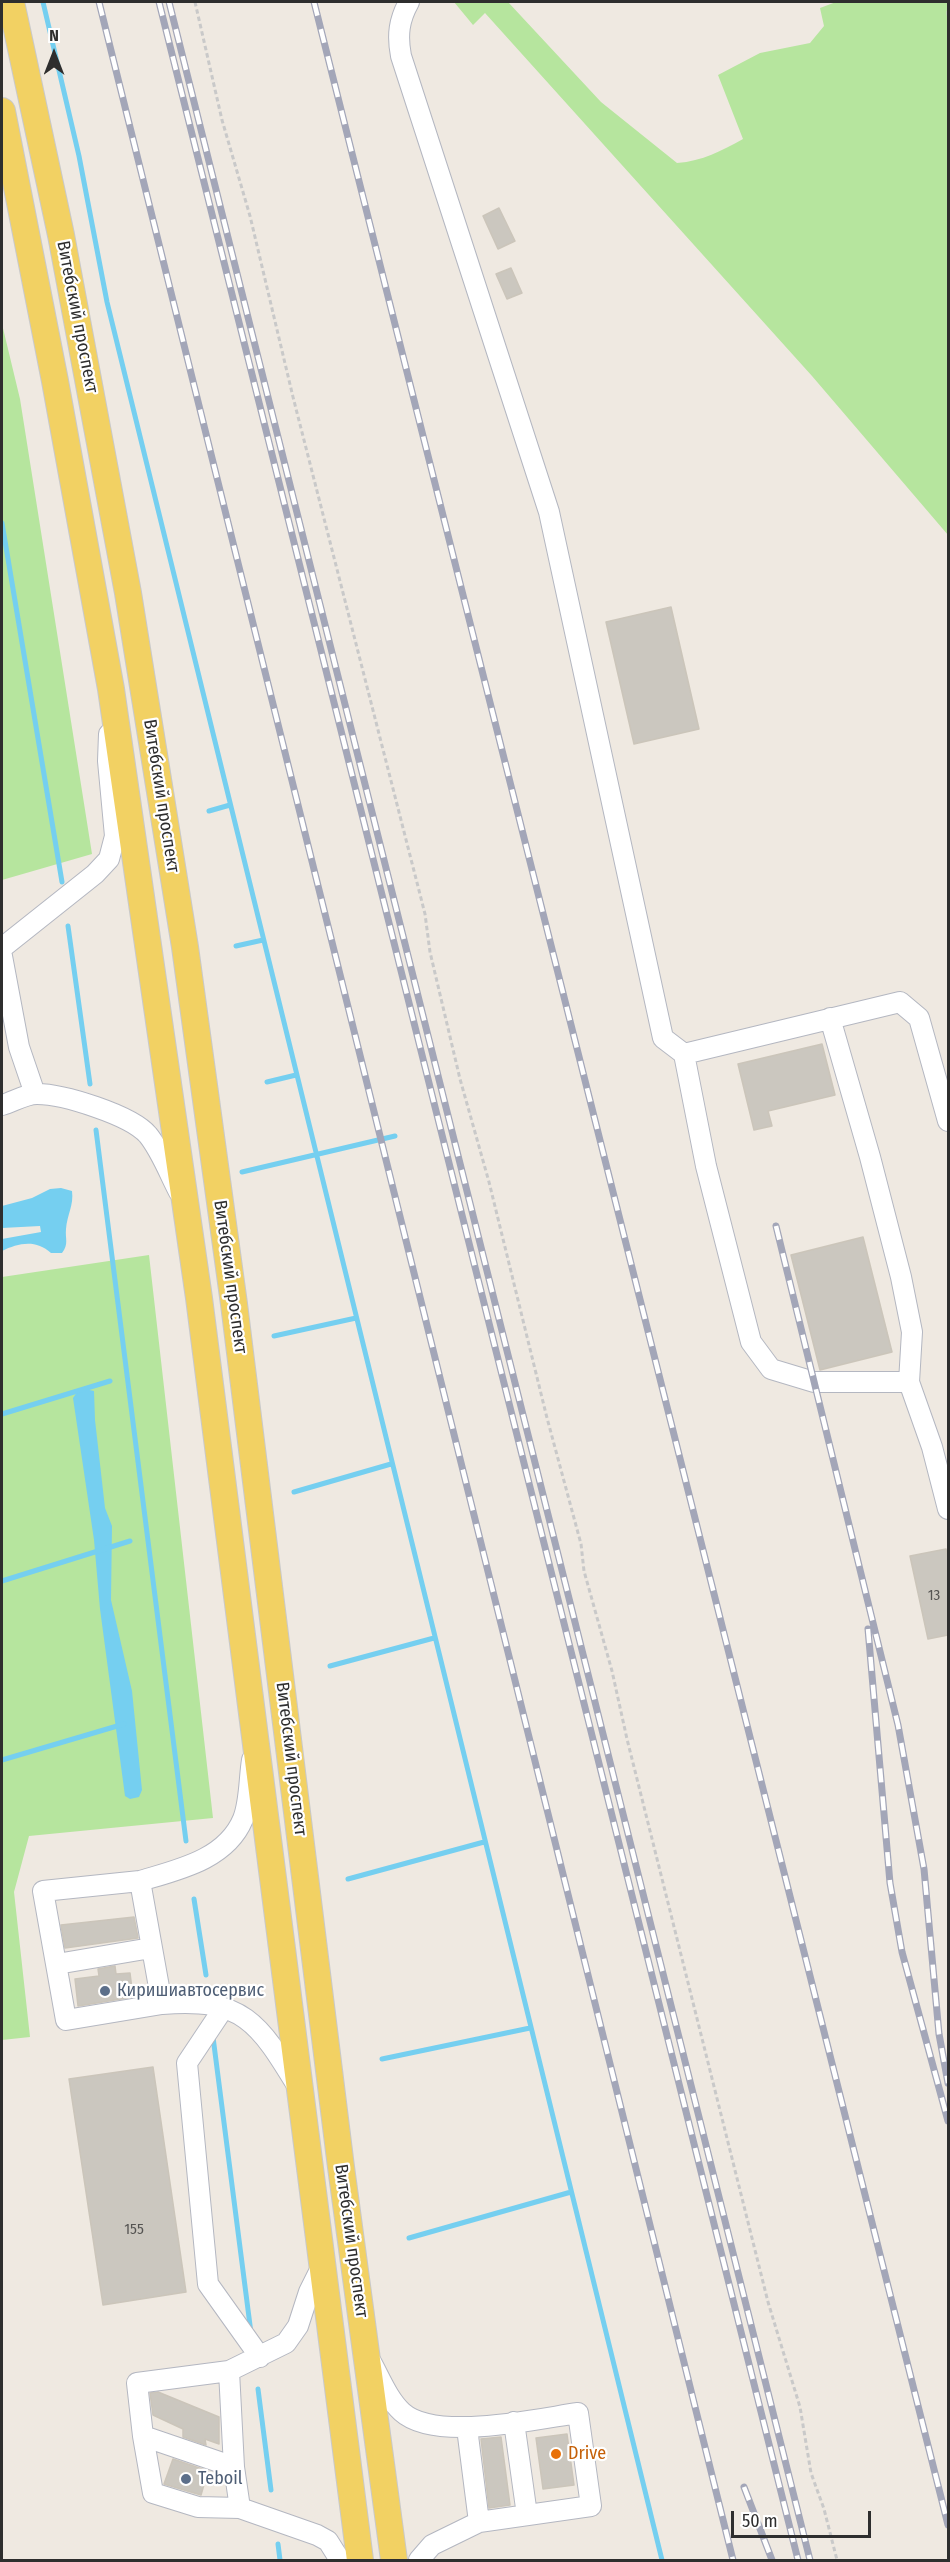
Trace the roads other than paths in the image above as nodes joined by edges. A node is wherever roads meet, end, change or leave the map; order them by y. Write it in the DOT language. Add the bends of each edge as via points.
graph roads {
  1 [pos="11,2"];
  2 [pos="409,2"];
  3 [pos="2,111"];
  4 [pos="9,179"];
  5 [pos="111,689"];
  6 [pos="2,948"];
  7 [pos="2,956"];
  8 [pos="830,1018"];
  9 [pos="10,1048"];
  10 [pos="684,1054"];
  11 [pos="34,1094"];
  12 [pos="2,1105"];
  13 [pos="948,1121"];
  14 [pos="187,1205"];
  15 [pos="909,1382"];
  16 [pos="948,1509"];
  17 [pos="255,1739"];
  18 [pos="140,1881"];
  19 [pos="151,1948"];
  20 [pos="57,1964"];
  21 [pos="162,2004"];
  22 [pos="223,2009"];
  23 [pos="300,2091"];
  24 [pos="323,2264"];
  25 [pos="367,2355"];
  26 [pos="260,2356"];
  27 [pos="229,2371"];
  28 [pos="514,2422"];
  29 [pos="467,2428"];
  30 [pos="143,2436"];
  31 [pos="234,2467"];
  32 [pos="240,2508"];
  33 [pos="527,2515"];
  34 [pos="479,2522"];
  35 [pos="340,2560"];
  36 [pos="360,2560"];
  37 [pos="394,2560"];
  38 [pos="419,2560"];
  1 -- 25 [label="main road, Витебский проспект" via="62,235 128,593 185,947"];
  2 -- 10 [label="street" via="400,17 401,56 549,512 663,1038"];
  3 -- 4 [label="main road, Витебский проспект"];
  4 -- 5 [label="main road, Витебский проспект"];
  5 -- 6 [label="street" via="108,761 115,836 109,859"];
  5 -- 14 [label="main road, Витебский проспект"];
  7 -- 9 [label="street"];
  8 -- 10 [label="street"];
  8 -- 13 [label="street" via="900,1002 919,1018"];
  8 -- 15 [label="street" via="901,1277 912,1332"];
  9 -- 11 [label="street"];
  10 -- 15 [label="street" via="706,1167 751,1342 771,1369 814,1382"];
  11 -- 12 [label="street"];
  11 -- 14 [label="street" via="63,1098 137,1124 148,1136"];
  14 -- 17 [label="main road, Витебский проспект"];
  15 -- 16 [label="street"];
  17 -- 18 [label="street" via="244,1818 236,1831 197,1862"];
  17 -- 23 [label="main road, Витебский проспект"];
  18 -- 19 [label="street"];
  18 -- 20 [label="street" via="44,1891"];
  19 -- 20 [label="street"];
  19 -- 21 [label="street"];
  20 -- 21 [label="street" via="66,2020"];
  21 -- 22 [label="street" via="185,2002"];
  22 -- 23 [label="street" via="248,2019 260,2030"];
  22 -- 26 [label="street" via="187,2063 208,2284"];
  23 -- 24 [label="main road, Витебский проспект"];
  24 -- 26 [label="street" via="298,2326 286,2343"];
  24 -- 36 [label="main road, Витебский проспект"];
  25 -- 29 [label="street" via="403,2414 416,2421"];
  25 -- 37 [label="main road, Витебский проспект"];
  26 -- 27 [label="street"];
  27 -- 30 [label="street" via="137,2383"];
  27 -- 31 [label="street"];
  28 -- 29 [label="street"];
  28 -- 33 [label="street"];
  28 -- 33 [label="street" via="578,2413 591,2506"];
  29 -- 34 [label="street"];
  30 -- 31 [label="street"];
  30 -- 32 [label="street" via="153,2493 198,2507"];
  31 -- 32 [label="street"];
  32 -- 35 [label="street" via="317,2535 328,2541"];
  33 -- 34 [label="street"];
  34 -- 38 [label="street" via="432,2545"];
}
